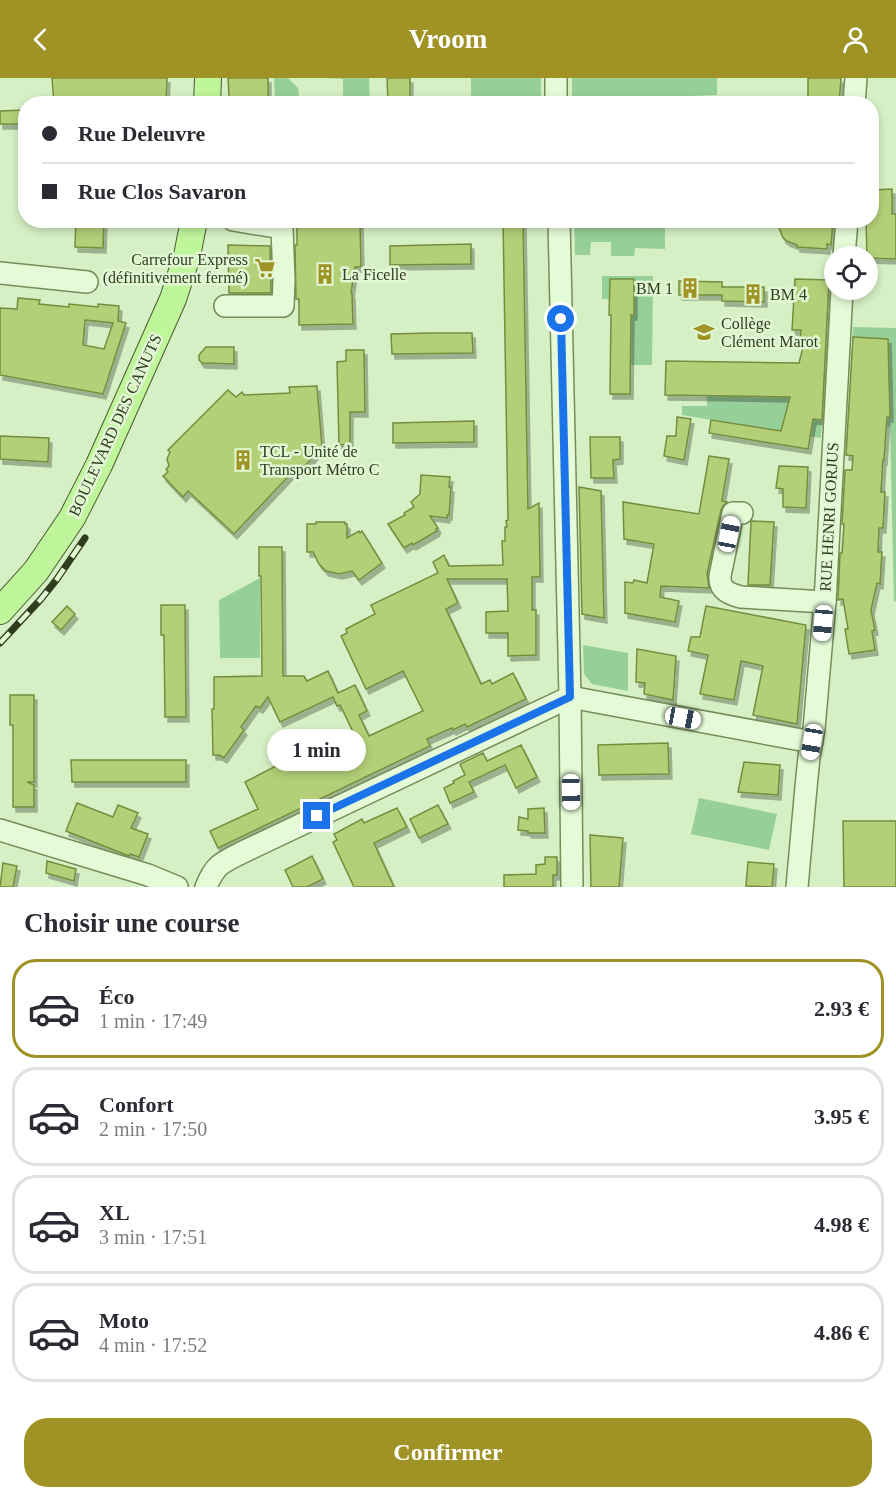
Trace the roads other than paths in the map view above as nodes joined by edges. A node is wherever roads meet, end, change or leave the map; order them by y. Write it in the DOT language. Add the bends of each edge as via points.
graph roads {
  1 [pos="208,78"];
  2 [pos="556,78"];
  3 [pos="856,78"];
  4 [pos="207,96"];
  5 [pos="556,96"];
  6 [pos="855,96"];
  7 [pos="192,228"];
  8 [pos="282,228"];
  9 [pos="559,228"];
  10 [pos="846,228"];
  11 [pos="845,246"];
  12 [pos="0,273"];
  13 [pos="87,282"];
  14 [pos="841,300"];
  15 [pos="225,306"];
  16 [pos="742,513"];
  17 [pos="825,602"];
  18 [pos="0,611"];
  19 [pos="570,697"];
  20 [pos="812,742"];
  21 [pos="0,830"];
  22 [pos="177,887"];
  23 [pos="206,887"];
  24 [pos="572,887"];
  25 [pos="797,887"];
  1 -- 4 [label="main road"];
  2 -- 5 [label="street"];
  3 -- 6 [label="street"];
  7 -- 18 [label="main road, BOULEVARD DES CANUTS" via="173,299 99,465 72,518 36,571"];
  8 -- 15 [label="street" via="283,306"];
  9 -- 19 [label="street"];
  10 -- 11 [label="street"];
  12 -- 13 [label="street"];
  14 -- 17 [label="street, RUE HENRI GORJUS"];
  16 -- 17 [label="street" via="733,513 720,576 724,590 741,597"];
  17 -- 20 [label="street, RUE HENRI GORJUS"];
  19 -- 20 [label="street"];
  19 -- 23 [label="street" via="221,863"];
  19 -- 24 [label="street"];
  20 -- 25 [label="street, RUE HENRI GORJUS"];
  21 -- 22 [label="street"];
}
